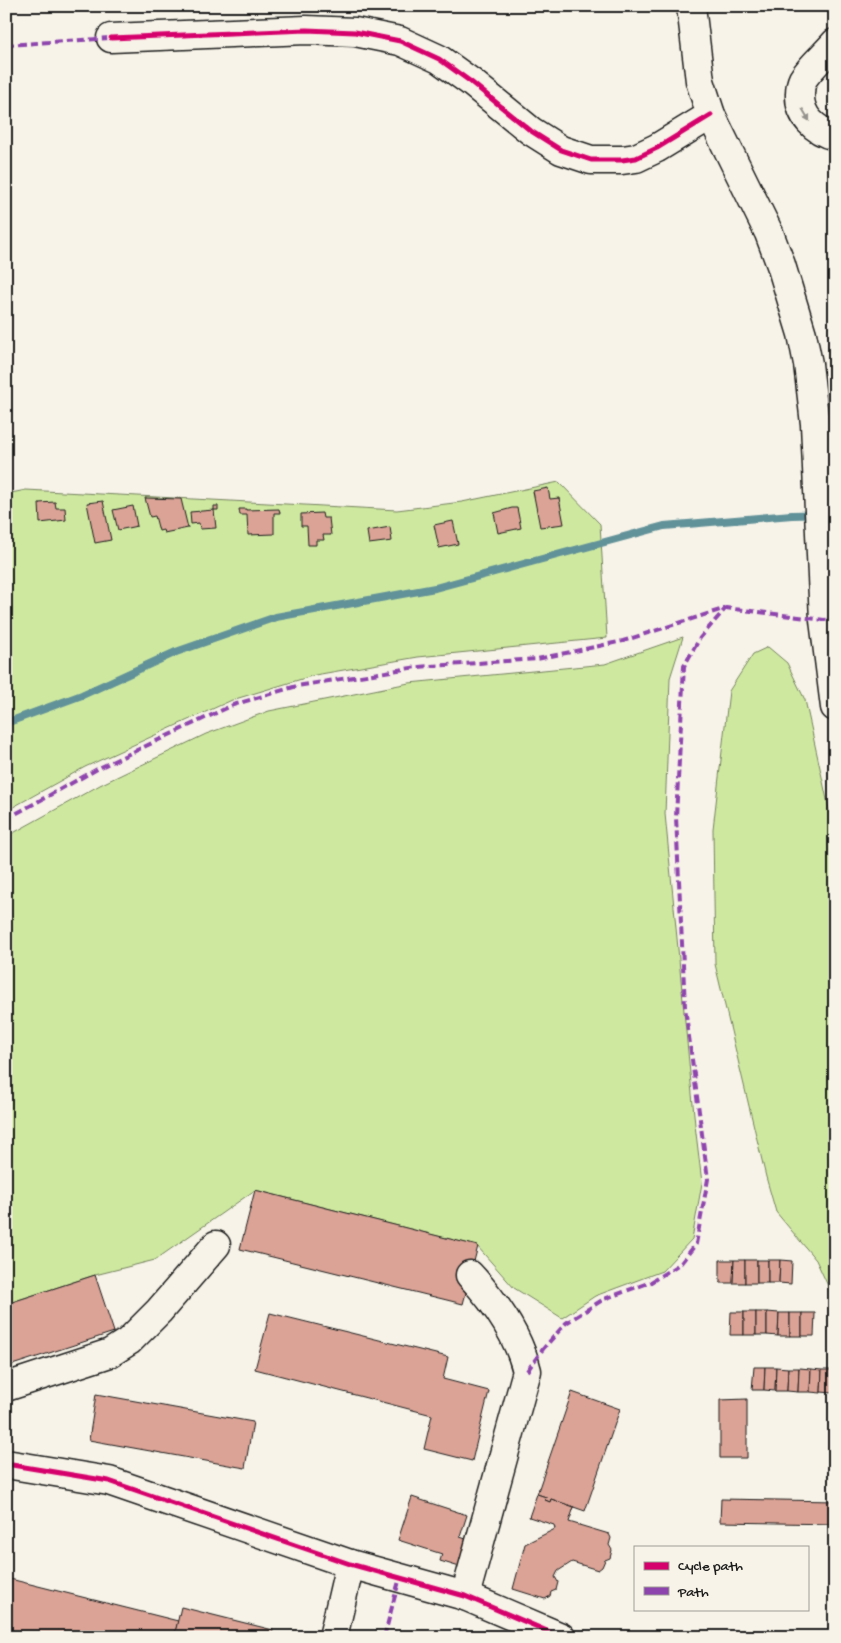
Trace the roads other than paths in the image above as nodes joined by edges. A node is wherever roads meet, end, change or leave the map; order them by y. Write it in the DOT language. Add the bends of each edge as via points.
graph roads {
  1 [pos="690,6"];
  2 [pos="111,38"];
  3 [pos="835,44"];
  4 [pos="711,115"];
  5 [pos="835,136"];
  6 [pos="835,707"];
  7 [pos="216,1245"];
  8 [pos="470,1275"];
  9 [pos="6,1387"];
  10 [pos="6,1464"];
  11 [pos="350,1564"];
  12 [pos="465,1596"];
  13 [pos="333,1637"];
  14 [pos="561,1637"];
  1 -- 4 [label="street" via="700,81"];
  2 -- 4 [label="street" via="306,30 355,32 400,41 439,59 531,132 561,150 591,160 636,158"];
  3 -- 5 [label="street, one-way" via="803,80 800,90 805,115 814,127"];
  4 -- 6 [label="street" via="769,233 793,300 808,364 824,620"];
  7 -- 9 [label="street" via="129,1341 110,1353"];
  8 -- 12 [label="street" via="488,1293 504,1317 523,1354 527,1371"];
  10 -- 11 [label="street" via="109,1481"];
  11 -- 12 [label="street"];
  11 -- 13 [label="street"];
  12 -- 14 [label="street"];
}
